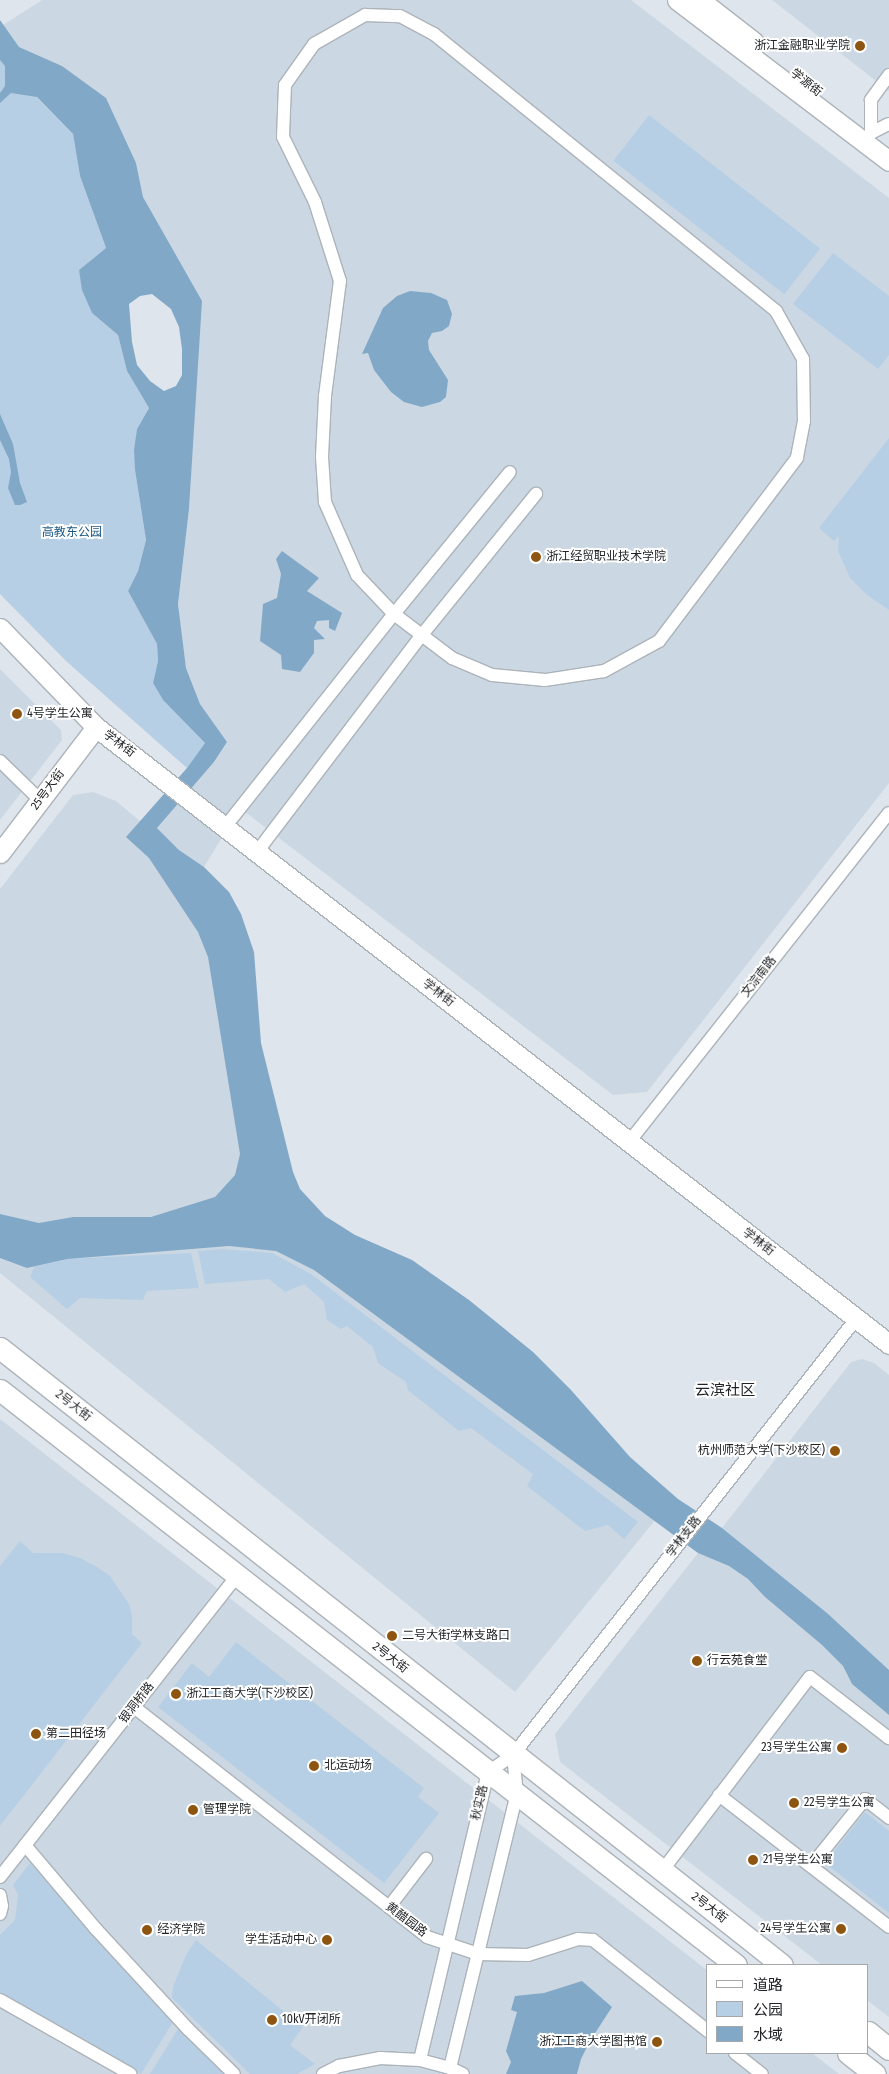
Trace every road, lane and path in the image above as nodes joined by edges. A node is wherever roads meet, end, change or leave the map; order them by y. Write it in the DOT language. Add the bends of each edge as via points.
graph roads {
  1 [pos="677,0"];
  2 [pos="700,0"];
  3 [pos="889,76"];
  4 [pos="889,124"];
  5 [pos="871,133"];
  6 [pos="889,147"];
  7 [pos="889,161"];
  8 [pos="510,472"];
  9 [pos="536,494"];
  10 [pos="394,614"];
  11 [pos="0,628"];
  12 [pos="421,636"];
  13 [pos="96,727"];
  14 [pos="0,761"];
  15 [pos="40,800"];
  16 [pos="889,813"];
  17 [pos="226,827"];
  18 [pos="257,852"];
  19 [pos="0,853"];
  20 [pos="629,1142"];
  21 [pos="856,1319"];
  22 [pos="889,1344"];
  23 [pos="0,1348"];
  24 [pos="0,1390"];
  25 [pos="237,1576"];
  26 [pos="134,1707"];
  27 [pos="889,1738"];
  28 [pos="513,1755"];
  29 [pos="488,1772"];
  30 [pos="517,1794"];
  31 [pos="719,1795"];
  32 [pos="889,1818"];
  33 [pos="25,1846"];
  34 [pos="426,1859"];
  35 [pos="811,1866"];
  36 [pos="662,1871"];
  37 [pos="0,1877"];
  38 [pos="0,1895"];
  39 [pos="389,1907"];
  40 [pos="0,1914"];
  41 [pos="889,1927"];
  42 [pos="448,1946"];
  43 [pos="478,1954"];
  44 [pos="735,1964"];
  45 [pos="781,1964"];
  46 [pos="0,2000"];
  47 [pos="706,2029"];
  48 [pos="869,2033"];
  49 [pos="889,2049"];
  50 [pos="736,2054"];
  51 [pos="849,2054"];
  52 [pos="420,2060"];
  53 [pos="450,2068"];
  54 [pos="130,2074"];
  55 [pos="234,2074"];
  56 [pos="323,2074"];
  57 [pos="464,2074"];
  58 [pos="762,2074"];
  59 [pos="875,2074"];
  1 -- 7 [label="main road"];
  2 -- 5 [label="main road, 学源街"];
  3 -- 5 [label="street" via="870,100"];
  4 -- 5 [label="street"];
  5 -- 6 [label="main road, 学源街"];
  8 -- 10 [label="street"];
  9 -- 12 [label="street"];
  10 -- 12 [label="street"];
  10 -- 12 [label="street" via="357,575 325,502 322,457 325,396 340,281 315,202 283,137 285,84 314,44 365,15 400,16 434,34 776,312 803,359 804,422 797,458 659,641 604,671 544,680 492,675 452,658"];
  10 -- 17 [label="street"];
  11 -- 13 [label="main road, 学林街"];
  12 -- 18 [label="street"];
  13 -- 15 [label="main road, 25号大街"];
  13 -- 17 [label="main road, 学林街"];
  14 -- 15 [label="street"];
  15 -- 19 [label="main road, 25号大街"];
  16 -- 20 [label="street, 文淙南路"];
  17 -- 18 [label="main road, 学林街"];
  18 -- 20 [label="main road, 学林街"];
  20 -- 21 [label="main road, 学林街"];
  21 -- 22 [label="main road, 学林街"];
  21 -- 28 [label="street, 学林支路"];
  23 -- 28 [label="main road, 2号大街"];
  24 -- 25 [label="main road"];
  25 -- 26 [label="street, 银洞桥路"];
  25 -- 29 [label="main road"];
  26 -- 33 [label="street, 银洞桥路"];
  26 -- 39 [label="street, 黄醋园路"];
  27 -- 31 [label="street" via="810,1677"];
  28 -- 29 [label="street, 秋实路"];
  28 -- 30 [label="street"];
  28 -- 36 [label="main road, 2号大街"];
  29 -- 30 [label="main road"];
  29 -- 42 [label="street, 秋实路"];
  30 -- 43 [label="street"];
  30 -- 44 [label="main road"];
  31 -- 35 [label="street"];
  31 -- 36 [label="street"];
  32 -- 35 [label="street" via="865,1799"];
  33 -- 37 [label="street, 银洞桥路"];
  33 -- 55 [label="street" via="188,2030"];
  34 -- 39 [label="street"];
  35 -- 41 [label="street"];
  36 -- 45 [label="main road, 2号大街"];
  38 -- 40 [label="street"];
  39 -- 42 [label="street, 黄醋园路" via="427,1937"];
  42 -- 43 [label="street, 黄醋园路"];
  42 -- 52 [label="street, 秋实路"];
  43 -- 47 [label="street, 黄醋园路" via="528,1955 578,1939 593,1940"];
  43 -- 53 [label="street"];
  46 -- 54 [label="street"];
  48 -- 49 [label="main road"];
  50 -- 58 [label="street"];
  51 -- 59 [label="main road"];
  52 -- 53 [label="street"];
  52 -- 56 [label="street" via="380,2058 339,2066"];
  53 -- 57 [label="street"];
}
